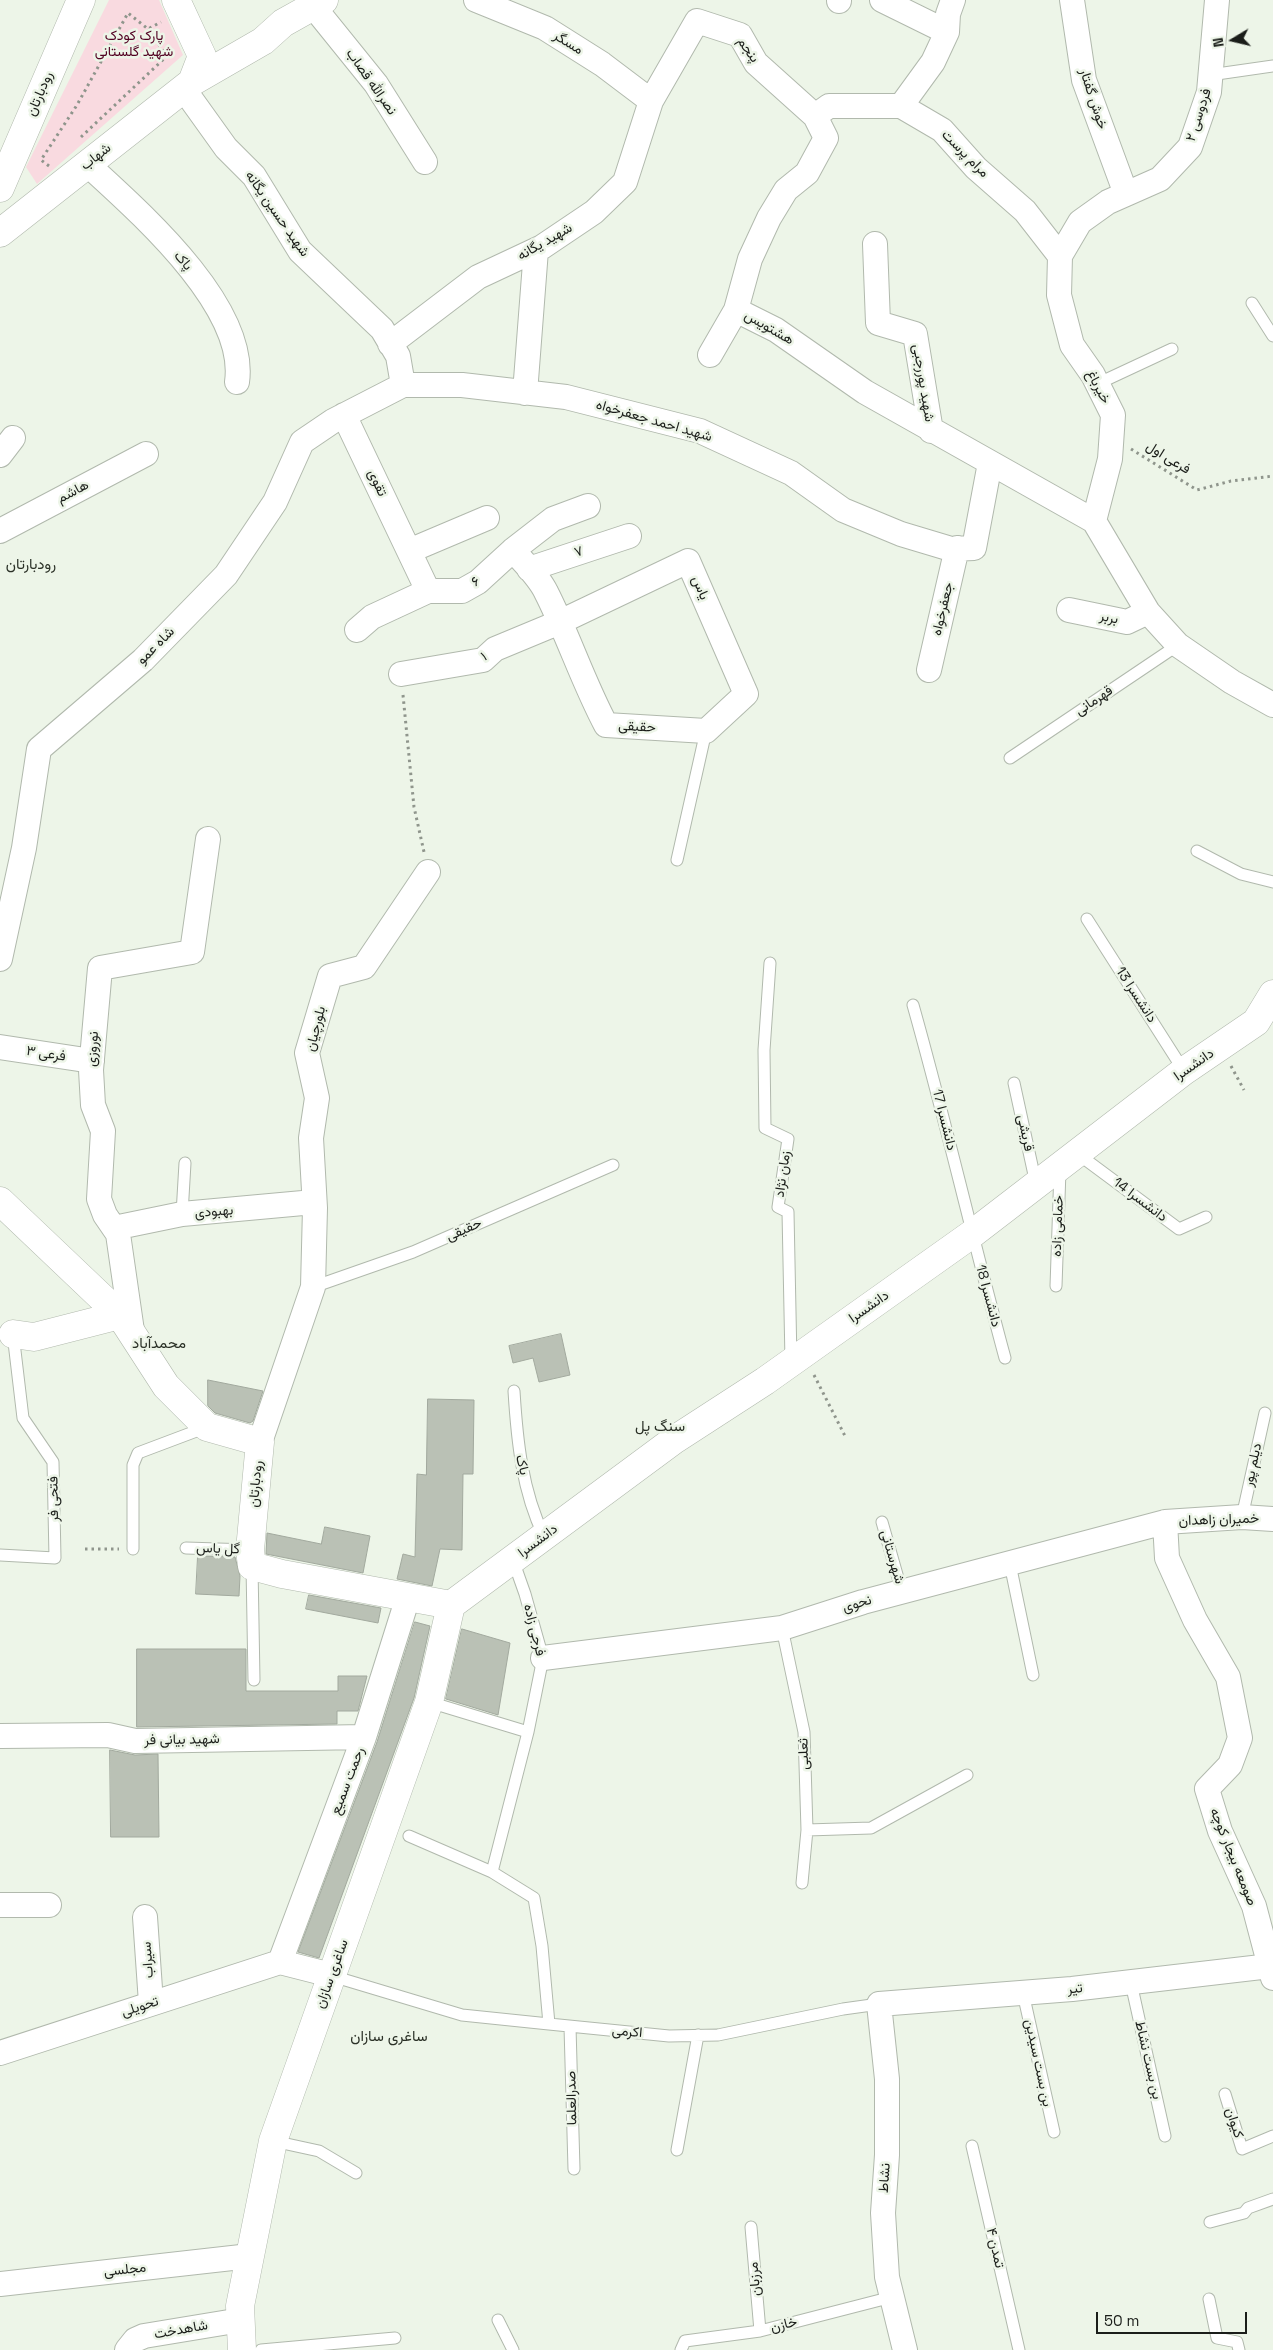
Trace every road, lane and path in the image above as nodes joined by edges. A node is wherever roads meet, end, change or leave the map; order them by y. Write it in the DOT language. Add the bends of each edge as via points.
graph roads {
  1 [pos="81,0"];
  2 [pos="476,0"];
  3 [pos="882,0"];
  4 [pos="953,0"];
  5 [pos="1072,0"];
  6 [pos="1217,0"];
  7 [pos="319,3"];
  8 [pos="179,6"];
  9 [pos="283,23"];
  10 [pos="148,29"];
  11 [pos="947,32"];
  12 [pos="202,56"];
  13 [pos="1273,66"];
  14 [pos="1210,75"];
  15 [pos="188,85"];
  16 [pos="651,101"];
  17 [pos="900,106"];
  18 [pos="815,116"];
  19 [pos="82,152"];
  20 [pos="56,160"];
  21 [pos="425,162"];
  22 [pos="4,178"];
  23 [pos="1126,194"];
  24 [pos="41,200"];
  25 [pos="0,233"];
  26 [pos="875,244"];
  27 [pos="536,250"];
  28 [pos="1060,256"];
  29 [pos="1252,303"];
  30 [pos="736,310"];
  31 [pos="1273,336"];
  32 [pos="390,344"];
  33 [pos="1172,349"];
  34 [pos="710,355"];
  35 [pos="237,382"];
  36 [pos="1097,384"];
  37 [pos="403,385"];
  38 [pos="525,392"];
  39 [pos="344,415"];
  40 [pos="931,430"];
  41 [pos="1111,437"];
  42 [pos="146,454"];
  43 [pos="990,463"];
  44 [pos="1273,476"];
  45 [pos="588,506"];
  46 [pos="487,518"];
  47 [pos="1094,521"];
  48 [pos="0,531"];
  49 [pos="629,536"];
  50 [pos="957,548"];
  51 [pos="513,550"];
  52 [pos="409,551"];
  53 [pos="529,569"];
  54 [pos="428,591"];
  55 [pos="1069,610"];
  56 [pos="1148,612"];
  57 [pos="560,622"];
  58 [pos="356,630"];
  59 [pos="1178,645"];
  60 [pos="929,670"];
  61 [pos="402,674"];
  62 [pos="1273,705"];
  63 [pos="706,731"];
  64 [pos="1010,758"];
  65 [pos="208,839"];
  66 [pos="1197,851"];
  67 [pos="677,860"];
  68 [pos="428,872"];
  69 [pos="1273,882"];
  70 [pos="1087,919"];
  71 [pos="0,958"];
  72 [pos="770,963"];
  73 [pos="1273,994"];
  74 [pos="913,1005"];
  75 [pos="0,1047"];
  76 [pos="92,1062"];
  77 [pos="1184,1071"];
  78 [pos="1014,1083"];
  79 [pos="1068,1160"];
  80 [pos="185,1163"];
  81 [pos="612,1165"];
  82 [pos="1036,1184"];
  83 [pos="0,1201"];
  84 [pos="314,1202"];
  85 [pos="182,1214"];
  86 [pos="1206,1217"];
  87 [pos="114,1228"];
  88 [pos="972,1234"];
  89 [pos="1056,1286"];
  90 [pos="312,1287"];
  91 [pos="126,1323"];
  92 [pos="6,1333"];
  93 [pos="797,1358"];
  94 [pos="1005,1358"];
  95 [pos="514,1391"];
  96 [pos="1265,1413"];
  97 [pos="207,1426"];
  98 [pos="845,1436"];
  99 [pos="260,1442"];
  100 [pos="1242,1517"];
  101 [pos="1273,1519"];
  102 [pos="882,1522"];
  103 [pos="1165,1522"];
  104 [pos="544,1536"];
  105 [pos="186,1548"];
  106 [pos="85,1549"];
  107 [pos="133,1549"];
  108 [pos="0,1555"];
  109 [pos="251,1558"];
  110 [pos="512,1560"];
  111 [pos="1010,1564"];
  112 [pos="902,1592"];
  113 [pos="408,1597"];
  114 [pos="451,1605"];
  115 [pos="782,1628"];
  116 [pos="543,1658"];
  117 [pos="1033,1675"];
  118 [pos="254,1680"];
  119 [pos="429,1702"];
  120 [pos="528,1732"];
  121 [pos="0,1736"];
  122 [pos="364,1736"];
  123 [pos="967,1775"];
  124 [pos="807,1830"];
  125 [pos="409,1836"];
  126 [pos="492,1872"];
  127 [pos="802,1883"];
  128 [pos="0,1905"];
  129 [pos="49,1905"];
  130 [pos="145,1917"];
  131 [pos="280,1962"];
  132 [pos="1272,1972"];
  133 [pos="331,1975"];
  134 [pos="1131,1982"];
  135 [pos="1023,1993"];
  136 [pos="151,2003"];
  137 [pos="879,2004"];
  138 [pos="549,2024"];
  139 [pos="570,2027"];
  140 [pos="698,2036"];
  141 [pos="0,2053"];
  142 [pos="1225,2094"];
  143 [pos="1054,2132"];
  144 [pos="1165,2136"];
  145 [pos="1273,2136"];
  146 [pos="273,2141"];
  147 [pos="972,2146"];
  148 [pos="676,2150"];
  149 [pos="574,2169"];
  150 [pos="356,2173"];
  151 [pos="1273,2199"];
  152 [pos="1210,2222"];
  153 [pos="751,2227"];
  154 [pos="250,2256"];
  155 [pos="0,2284"];
  156 [pos="892,2297"];
  157 [pos="1209,2299"];
  158 [pos="241,2320"];
  159 [pos="498,2320"];
  160 [pos="760,2331"];
  161 [pos="395,2338"];
  162 [pos="127,2350"];
  163 [pos="242,2350"];
  164 [pos="260,2350"];
  165 [pos="513,2350"];
  166 [pos="681,2350"];
  167 [pos="905,2350"];
  168 [pos="1019,2350"];
  169 [pos="1239,2350"];
  1 -- 22 [label="street, رودبارتان"];
  2 -- 16 [label="street, مسگر" via="545,28 602,64"];
  3 -- 11 [label="street"];
  4 -- 11 [label="street"];
  5 -- 23 [label="street, خوش گفتار" via="1084,80"];
  6 -- 14 [label="street, فردوسی ۲"];
  7 -- 9 [label="street, شهاب"];
  7 -- 21 [label="street, نصرالله قصاب"];
  8 -- 10 [label="path"];
  8 -- 12 [label="street"];
  9 -- 12 [label="street" via="256,30"];
  9 -- 15 [label="street, شهاب" via="263,41"];
  10 -- 19 [label="path" via="168,56"];
  10 -- 20 [label="path" via="128,13 77,105 41,160 50,167"];
  11 -- 17 [label="street" via="933,62"];
  12 -- 15 [label="street"];
  13 -- 14 [label="lane"];
  14 -- 23 [label="street, فردوسی ۲" via="1209,92 1190,146 1160,179"];
  15 -- 19 [label="street, شهاب"];
  15 -- 32 [label="street, شهید حسین یگانه" via="226,148 254,176 300,251 382,329"];
  16 -- 18 [label="street, پنجم" via="697,21 740,35 756,64"];
  16 -- 27 [label="street, شهید یگانه" via="625,182 594,212"];
  17 -- 18 [label="street, مرام پرست" via="829,106"];
  17 -- 28 [label="street, مرام پرست" via="942,130 976,168 1024,211"];
  18 -- 30 [label="street, هشتویس" via="826,138 807,173 786,190 769,218 750,259"];
  19 -- 24 [label="street, شهاب"];
  19 -- 35 [label="street, پاک" via="154,225 204,285 226,324 239,367"];
  22 -- 24 [label="street" via="10,180 14,190 22,196"];
  23 -- 28 [label="street, فردوسی ۲" via="1108,202 1080,222"];
  24 -- 25 [label="street, شهاب"];
  26 -- 40 [label="street, شهید پوررجبی" via="878,323 915,334"];
  27 -- 32 [label="street, شهید یگانه" via="478,278"];
  27 -- 38 [label="street"];
  28 -- 36 [label="street, خیرباغ" via="1060,295 1072,345"];
  29 -- 31 [label="lane"];
  30 -- 34 [label="street"];
  30 -- 40 [label="street, هشتویس" via="776,330 865,392"];
  32 -- 37 [label="street, شهید حسین یگانه" via="398,356"];
  33 -- 36 [label="lane"];
  36 -- 41 [label="street, خیرباغ" via="1113,416"];
  37 -- 38 [label="street, شهید احمد جعفرخواه" via="462,385"];
  37 -- 39 [label="street, شاه عمو"];
  38 -- 50 [label="street, شهید احمد جعفرخواه" via="566,397 700,431 791,473 843,510 901,534"];
  39 -- 52 [label="street, تقوی"];
  39 -- 71 [label="street, شاه عمو" via="302,442 275,502 226,576 143,660 39,749 24,848"];
  40 -- 43 [label="street, هشتویس"];
  41 -- 44 [label="path, فرعی اول" via="1197,490 1231,481"];
  41 -- 47 [label="street, خیرباغ" via="1110,459"];
  42 -- 48 [label="street, هاشم"];
  43 -- 47 [label="street, هشتویس"];
  43 -- 50 [label="street" via="974,548"];
  45 -- 51 [label="street, ۶" via="552,519"];
  46 -- 52 [label="street"];
  47 -- 56 [label="street"];
  49 -- 53 [label="street, ۷"];
  50 -- 60 [label="street, جعفرخواه"];
  51 -- 53 [label="street, حقیقی"];
  51 -- 54 [label="street, ۶" via="478,582 462,591"];
  52 -- 54 [label="street, تقوی"];
  53 -- 57 [label="street, حقیقی" via="546,591"];
  54 -- 58 [label="street" via="372,617"];
  55 -- 56 [label="street, بربر" via="1127,622"];
  56 -- 59 [label="street"];
  57 -- 61 [label="street, ۱" via="495,649 483,660"];
  57 -- 63 [label="street, حقیقی" via="606,725"];
  57 -- 63 [label="street, یاس" via="688,561 746,694"];
  59 -- 62 [label="street"];
  59 -- 64 [label="lane, قهرمانی"];
  61 -- 68 [label="path" via="414,807"];
  63 -- 67 [label="lane"];
  65 -- 76 [label="street, نوروزی" via="192,952 100,968"];
  66 -- 69 [label="lane" via="1240,874"];
  68 -- 84 [label="street, بلورچیان" via="364,967 330,976 307,1053 317,1098 311,1138"];
  70 -- 77 [label="lane, دانشسرا 13"];
  72 -- 93 [label="lane, زمان نژاد" via="764,1050 765,1128 788,1139 778,1207 788,1212"];
  73 -- 77 [label="street, دانشسرا" via="1256,1022"];
  74 -- 88 [label="lane, دانشسرا 17"];
  75 -- 76 [label="street, فرعی ۳"];
  76 -- 87 [label="street, نوروزی" via="93,1105 103,1131 99,1200"];
  77 -- 79 [label="street, دانشسرا"];
  78 -- 82 [label="lane, قریشی"];
  79 -- 82 [label="street, دانشسرا"];
  79 -- 86 [label="lane, دانشسرا 14" via="1179,1229"];
  79 -- 89 [label="lane, خمامی زاده"];
  80 -- 85 [label="lane"];
  81 -- 90 [label="lane, حقیقی" via="413,1252"];
  82 -- 88 [label="street, دانشسرا"];
  83 -- 91 [label="street, رودبارتان"];
  84 -- 85 [label="street, بهبودی"];
  84 -- 90 [label="street, بلورچیان"];
  85 -- 87 [label="street, بهبودی"];
  87 -- 91 [label="street, نوروزی" via="118,1234"];
  88 -- 93 [label="street, دانشسرا"];
  88 -- 94 [label="lane, دانشسرا 18"];
  90 -- 99 [label="street, بلورچیان"];
  91 -- 92 [label="street" via="34,1337"];
  91 -- 97 [label="street, رودبارتان" via="166,1386"];
  92 -- 108 [label="lane, فتحی فر" via="23,1418 53,1462 55,1558"];
  93 -- 98 [label="path"];
  93 -- 104 [label="street, دانشسرا" via="674,1440"];
  95 -- 104 [label="lane, پاک" via="518,1446 535,1516"];
  96 -- 100 [label="lane, دیلم پور"];
  97 -- 99 [label="street, رودبارتان"];
  97 -- 107 [label="lane" via="138,1453 133,1465"];
  99 -- 109 [label="street, رودبارتان"];
  100 -- 101 [label="street, خمیران زاهدان"];
  100 -- 103 [label="street, خمیران زاهدان"];
  102 -- 112 [label="lane, شهرستانی"];
  103 -- 111 [label="street, نحوی"];
  103 -- 132 [label="street, صومعه بیجار کوچه" via="1167,1558 1195,1620 1228,1677 1240,1738 1230,1765 1207,1789 1220,1831 1254,1906"];
  104 -- 110 [label="street, دانشسرا"];
  105 -- 109 [label="lane, گل یاس"];
  106 -- 107 [label="path"];
  109 -- 113 [label="street" via="282,1574"];
  109 -- 118 [label="lane"];
  110 -- 114 [label="street, دانشسرا"];
  110 -- 116 [label="lane, فرجی زاده"];
  111 -- 112 [label="street, نحوی"];
  111 -- 117 [label="lane"];
  112 -- 115 [label="street, نحوی"];
  113 -- 114 [label="street"];
  113 -- 122 [label="street, رحمت سمیع"];
  114 -- 119 [label="street, ساغری سازان"];
  115 -- 116 [label="street, نحوی"];
  115 -- 124 [label="lane, ثعلبی" via="804,1732"];
  116 -- 120 [label="lane, فرجی زاده"];
  119 -- 120 [label="lane"];
  119 -- 133 [label="street, ساغری سازان"];
  120 -- 126 [label="lane"];
  121 -- 122 [label="street, شهید بیانی فر" via="108,1735 135,1741"];
  122 -- 131 [label="street, رحمت سمیع"];
  123 -- 124 [label="lane" via="871,1828"];
  124 -- 127 [label="lane, ثعلبی"];
  125 -- 126 [label="lane"];
  126 -- 138 [label="lane" via="534,1898"];
  128 -- 129 [label="street"];
  130 -- 136 [label="street, سیراب"];
  131 -- 133 [label="street"];
  131 -- 136 [label="street, تحویلی"];
  132 -- 134 [label="street, تیر"];
  133 -- 138 [label="lane, اکرمی" via="462,2015"];
  133 -- 146 [label="street, ساغری سازان"];
  134 -- 135 [label="street, تیر"];
  134 -- 144 [label="lane, بن بست نشاط"];
  135 -- 137 [label="street, تیر"];
  135 -- 143 [label="lane, بن بست سیدین"];
  136 -- 141 [label="street, تحویلی"];
  137 -- 140 [label="lane, اکرمی"];
  137 -- 156 [label="street, نشاط" via="887,2079 883,2213 887,2277"];
  138 -- 139 [label="lane, اکرمی"];
  139 -- 140 [label="lane, اکرمی"];
  139 -- 149 [label="lane, صدرالعلما"];
  140 -- 148 [label="lane"];
  142 -- 145 [label="lane, کیوان" via="1242,2149"];
  146 -- 150 [label="lane" via="319,2151"];
  146 -- 154 [label="street, ساغری سازان"];
  147 -- 168 [label="lane, تمدن ۴"];
  151 -- 152 [label="lane" via="1248,2208 1244,2213"];
  153 -- 160 [label="lane, مرزبان"];
  154 -- 155 [label="street, مجلسی"];
  154 -- 158 [label="street, ساغری سازان" via="240,2306"];
  156 -- 160 [label="lane, خازن"];
  156 -- 167 [label="street, نشاط"];
  157 -- 169 [label="lane" via="1217,2338 1236,2342"];
  158 -- 162 [label="street, شاهدخت" via="144,2336 135,2340"];
  158 -- 163 [label="street, ساغری سازان"];
  159 -- 165 [label="lane"];
  160 -- 166 [label="lane, خازن" via="685,2340"];
  161 -- 164 [label="lane"];
}
